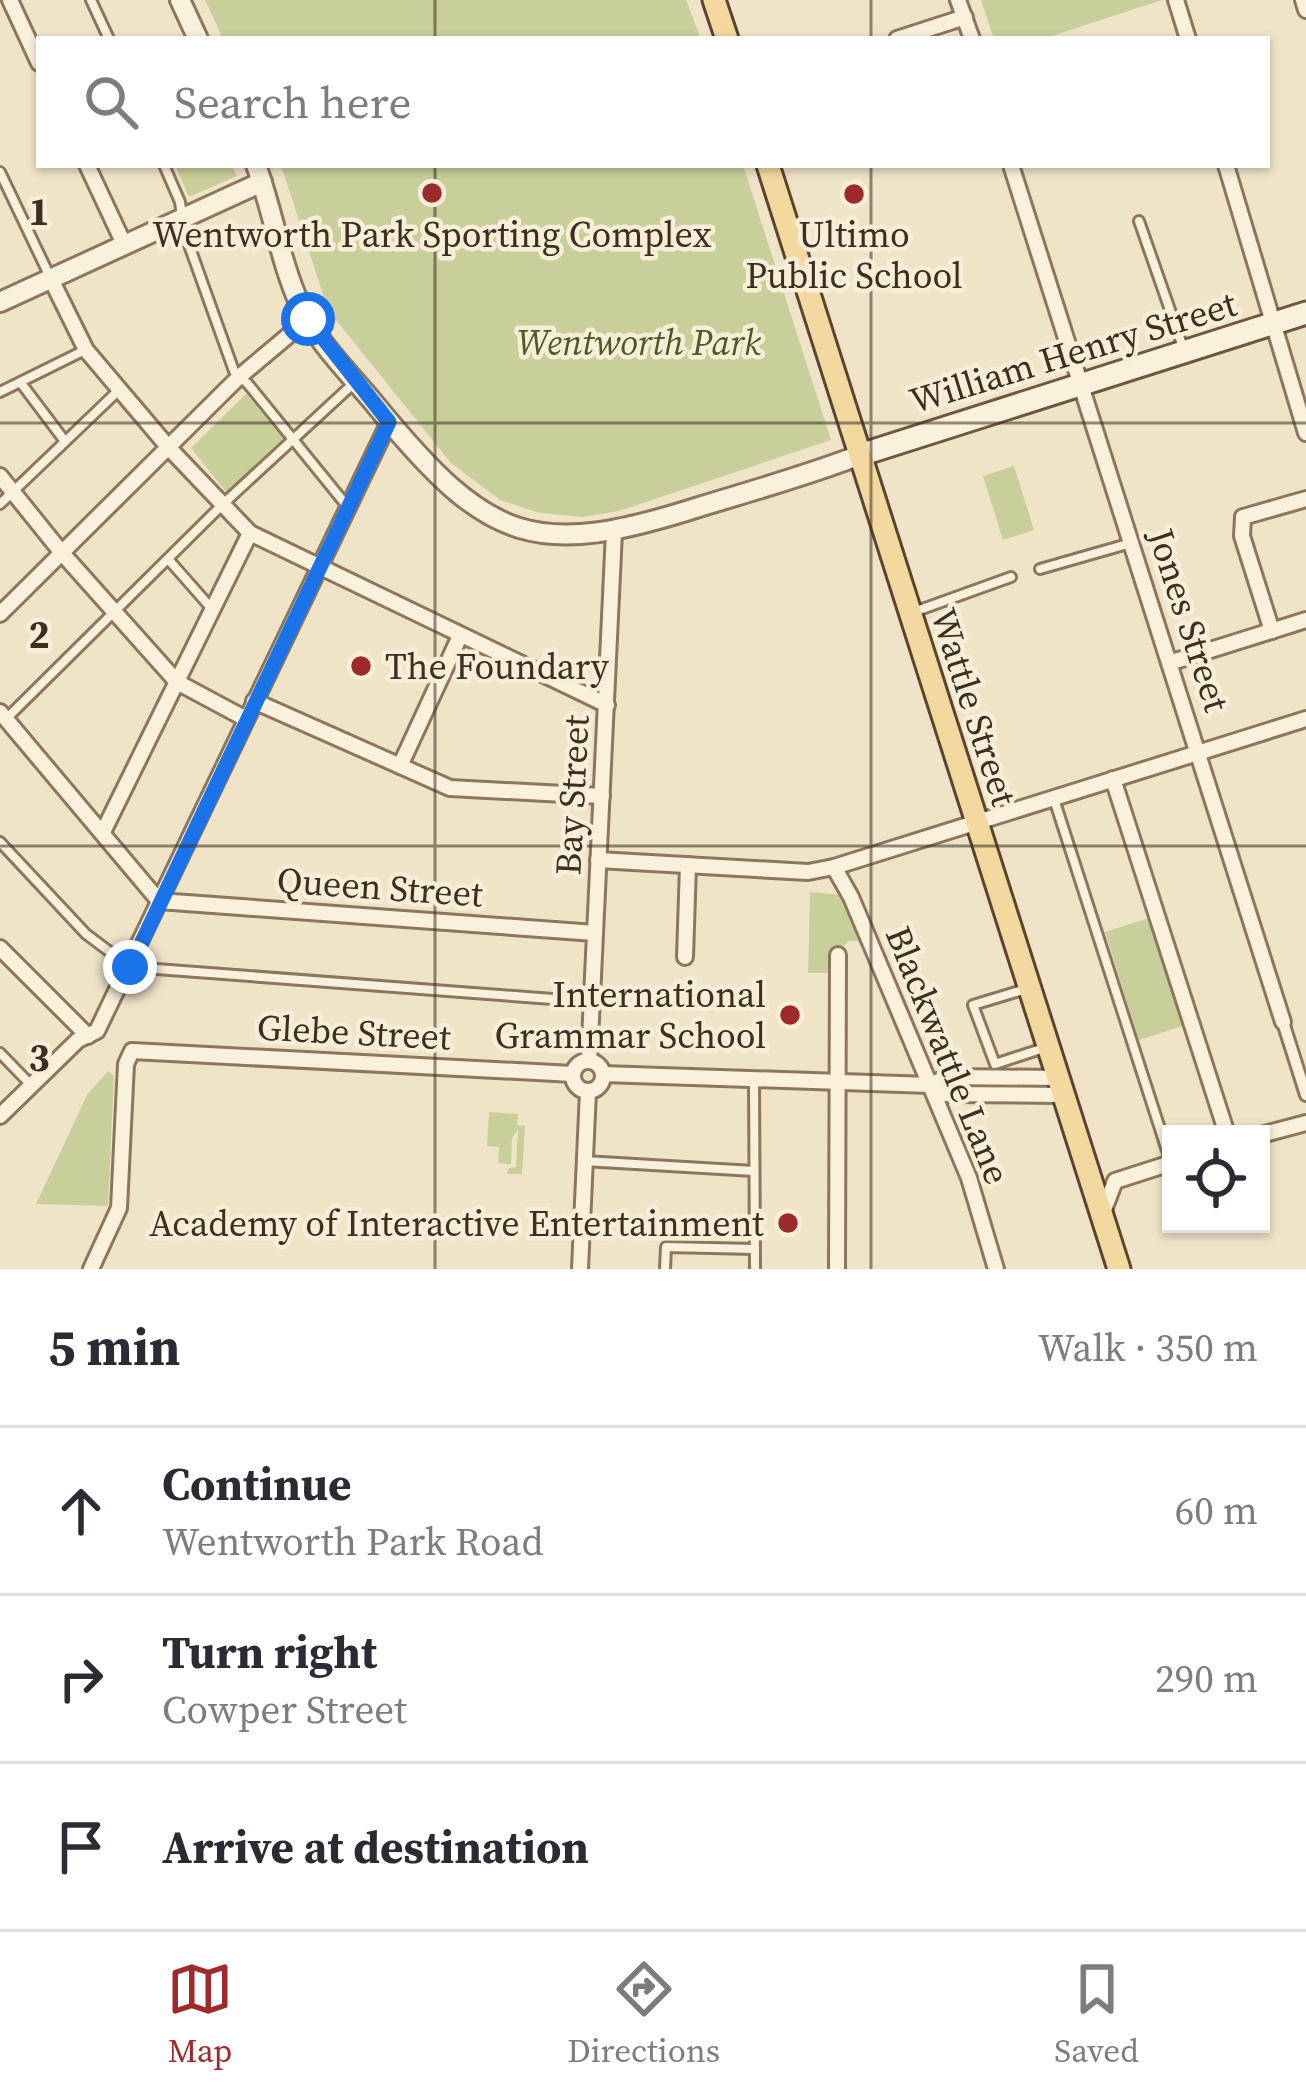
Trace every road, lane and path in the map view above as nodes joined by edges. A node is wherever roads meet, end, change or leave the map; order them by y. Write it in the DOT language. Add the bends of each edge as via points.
graph roads {
  1 [pos="92,0"];
  2 [pos="180,0"];
  3 [pos="714,0"];
  4 [pos="958,0"];
  5 [pos="1176,0"];
  6 [pos="1303,0"];
  7 [pos="7,3"];
  8 [pos="1306,10"];
  9 [pos="965,17"];
  10 [pos="108,36"];
  11 [pos="197,36"];
  12 [pos="726,36"];
  13 [pos="905,36"];
  14 [pos="971,36"];
  15 [pos="1187,36"];
  16 [pos="36,57"];
  17 [pos="88,168"];
  18 [pos="165,168"];
  19 [pos="770,168"];
  20 [pos="1012,168"];
  21 [pos="1227,168"];
  22 [pos="0,172"];
  23 [pos="259,174"];
  24 [pos="184,218"];
  25 [pos="1139,221"];
  26 [pos="124,244"];
  27 [pos="51,279"];
  28 [pos="0,302"];
  29 [pos="1306,313"];
  30 [pos="308,319"];
  31 [pos="1274,323"];
  32 [pos="86,350"];
  33 [pos="1184,352"];
  34 [pos="239,377"];
  35 [pos="355,382"];
  36 [pos="21,383"];
  37 [pos="1083,384"];
  38 [pos="120,388"];
  39 [pos="0,392"];
  40 [pos="389,422"];
  41 [pos="1306,434"];
  42 [pos="64,440"];
  43 [pos="293,440"];
  44 [pos="169,448"];
  45 [pos="860,454"];
  46 [pos="0,476"];
  47 [pos="14,491"];
  48 [pos="1306,499"];
  49 [pos="0,504"];
  50 [pos="222,505"];
  51 [pos="347,506"];
  52 [pos="614,532"];
  53 [pos="250,533"];
  54 [pos="1132,543"];
  55 [pos="62,553"];
  56 [pos="168,559"];
  57 [pos="317,568"];
  58 [pos="1040,569"];
  59 [pos="1011,577"];
  60 [pos="212,609"];
  61 [pos="115,613"];
  62 [pos="0,614"];
  63 [pos="910,614"];
  64 [pos="1306,620"];
  65 [pos="1272,631"];
  66 [pos="460,636"];
  67 [pos="1169,663"];
  68 [pos="177,682"];
  69 [pos="254,700"];
  70 [pos="607,705"];
  71 [pos="3,716"];
  72 [pos="1306,718"];
  73 [pos="246,719"];
  74 [pos="1199,750"];
  75 [pos="400,766"];
  76 [pos="1113,779"];
  77 [pos="602,796"];
  78 [pos="1054,799"];
  79 [pos="977,824"];
  80 [pos="103,832"];
  81 [pos="0,842"];
  82 [pos="598,860"];
  83 [pos="688,865"];
  84 [pos="834,867"];
  85 [pos="159,902"];
  86 [pos="596,933"];
  87 [pos="0,947"];
  88 [pos="838,955"];
  89 [pos="685,957"];
  90 [pos="130,967"];
  91 [pos="1029,988"];
  92 [pos="592,1002"];
  93 [pos="1283,1022"];
  94 [pos="88,1036"];
  95 [pos="1048,1046"];
  96 [pos="0,1053"];
  97 [pos="589,1061"];
  98 [pos="573,1074"];
  99 [pos="603,1075"];
  100 [pos="754,1079"];
  101 [pos="836,1082"];
  102 [pos="31,1085"];
  103 [pos="1061,1086"];
  104 [pos="588,1091"];
  105 [pos="937,1091"];
  106 [pos="1306,1095"];
  107 [pos="0,1116"];
  108 [pos="1306,1123"];
  109 [pos="1224,1125"];
  110 [pos="1270,1133"];
  111 [pos="1162,1135"];
  112 [pos="584,1161"];
  113 [pos="1162,1166"];
  114 [pos="754,1171"];
  115 [pos="1102,1215"];
  116 [pos="755,1249"];
  117 [pos="92,1269"];
  118 [pos="580,1269"];
  119 [pos="665,1269"];
  120 [pos="755,1269"];
  121 [pos="837,1269"];
  122 [pos="996,1269"];
  123 [pos="1119,1269"];
  1 -- 10 [label="lane"];
  2 -- 11 [label="street"];
  3 -- 12 [label="main road"];
  4 -- 9 [label="street"];
  5 -- 15 [label="street"];
  6 -- 8 [label="street"];
  7 -- 16 [label="street"];
  9 -- 13 [label="street"];
  9 -- 14 [label="street"];
  17 -- 26 [label="street"];
  18 -- 24 [label="lane"];
  19 -- 45 [label="main road, Wattle Street"];
  20 -- 37 [label="street, Jones Street"];
  21 -- 31 [label="street"];
  22 -- 27 [label="lane"];
  23 -- 24 [label="street"];
  23 -- 30 [label="street"];
  24 -- 26 [label="street"];
  24 -- 34 [label="lane"];
  25 -- 33 [label="lane"];
  26 -- 27 [label="street"];
  27 -- 28 [label="street"];
  27 -- 32 [label="street"];
  29 -- 31 [label="main road, William Henry Street"];
  30 -- 34 [label="street"];
  30 -- 35 [label="street"];
  31 -- 33 [label="main road, William Henry Street"];
  31 -- 41 [label="street"];
  32 -- 36 [label="lane"];
  32 -- 38 [label="street"];
  33 -- 37 [label="main road, William Henry Street"];
  34 -- 43 [label="lane"];
  34 -- 44 [label="street"];
  35 -- 40 [label="street"];
  35 -- 43 [label="lane"];
  36 -- 39 [label="lane"];
  36 -- 42 [label="lane"];
  37 -- 45 [label="main road, William Henry Street"];
  37 -- 54 [label="street, Jones Street"];
  38 -- 42 [label="lane"];
  38 -- 44 [label="street"];
  40 -- 51 [label="street"];
  40 -- 52 [label="street" via="444,483 492,518 560,536"];
  42 -- 47 [label="lane"];
  43 -- 50 [label="lane"];
  43 -- 51 [label="lane"];
  44 -- 50 [label="street"];
  44 -- 55 [label="street"];
  45 -- 52 [label="street"];
  45 -- 63 [label="main road, Wattle Street"];
  46 -- 47 [label="street"];
  47 -- 49 [label="lane"];
  47 -- 55 [label="street"];
  48 -- 65 [label="street" via="1243,518"];
  50 -- 53 [label="street"];
  50 -- 56 [label="lane"];
  51 -- 57 [label="street"];
  52 -- 70 [label="street, Bay Street"];
  53 -- 57 [label="street"];
  53 -- 60 [label="street"];
  54 -- 58 [label="lane"];
  54 -- 67 [label="street, Jones Street"];
  55 -- 61 [label="street"];
  55 -- 62 [label="street"];
  56 -- 60 [label="lane"];
  56 -- 61 [label="lane"];
  57 -- 66 [label="street"];
  57 -- 69 [label="street"];
  59 -- 63 [label="lane"];
  60 -- 68 [label="street"];
  61 -- 68 [label="street"];
  61 -- 71 [label="lane"];
  63 -- 79 [label="main road, Wattle Street"];
  64 -- 65 [label="street"];
  65 -- 67 [label="street"];
  66 -- 70 [label="street"];
  66 -- 75 [label="street"];
  67 -- 74 [label="street, Jones Street"];
  68 -- 73 [label="street"];
  68 -- 80 [label="street"];
  69 -- 73 [label="street"];
  69 -- 75 [label="street"];
  70 -- 77 [label="street, Bay Street"];
  71 -- 80 [label="street"];
  72 -- 74 [label="street"];
  73 -- 85 [label="street"];
  74 -- 76 [label="street"];
  74 -- 93 [label="street, Jones Street"];
  75 -- 77 [label="street" via="450,788"];
  76 -- 78 [label="street"];
  76 -- 109 [label="street"];
  77 -- 82 [label="street, Bay Street"];
  78 -- 79 [label="street"];
  78 -- 111 [label="lane"];
  79 -- 84 [label="street"];
  79 -- 91 [label="main road, Wattle Street"];
  80 -- 85 [label="street"];
  81 -- 90 [label="lane" via="86,934"];
  82 -- 83 [label="street"];
  82 -- 86 [label="street, Bay Street"];
  83 -- 84 [label="street"];
  83 -- 89 [label="street"];
  84 -- 105 [label="street, Blackwattle Lane"];
  85 -- 86 [label="street, Queen Street"];
  85 -- 90 [label="street"];
  86 -- 92 [label="street, Bay Street"];
  87 -- 94 [label="street"];
  88 -- 101 [label="street"];
  90 -- 92 [label="lane"];
  90 -- 94 [label="street"];
  91 -- 95 [label="main road, Wattle Street"];
  91 -- 95 [label="lane" via="973,1005 994,1064"];
  92 -- 97 [label="street, Bay Street"];
  93 -- 106 [label="street, Jones Street"];
  94 -- 102 [label="street"];
  95 -- 103 [label="main road, Wattle Street"];
  96 -- 102 [label="lane"];
  97 -- 98 [label="street"];
  97 -- 99 [label="street"];
  98 -- 104 [label="street"];
  98 -- 117 [label="street, Glebe Street" via="132,1051 119,1208"];
  99 -- 100 [label="street"];
  99 -- 104 [label="street"];
  100 -- 101 [label="street"];
  100 -- 114 [label="lane"];
  101 -- 105 [label="street"];
  101 -- 121 [label="street"];
  102 -- 107 [label="street"];
  103 -- 105 [label="street"];
  103 -- 115 [label="main road, Wattle Street"];
  104 -- 112 [label="street"];
  105 -- 122 [label="street, Blackwattle Lane"];
  108 -- 110 [label="street"];
  112 -- 114 [label="lane"];
  112 -- 118 [label="street"];
  113 -- 115 [label="street" via="1115,1181"];
  114 -- 116 [label="lane"];
  115 -- 123 [label="main road, Wattle Street"];
  116 -- 119 [label="lane" via="666,1247"];
  116 -- 120 [label="lane"];
}
